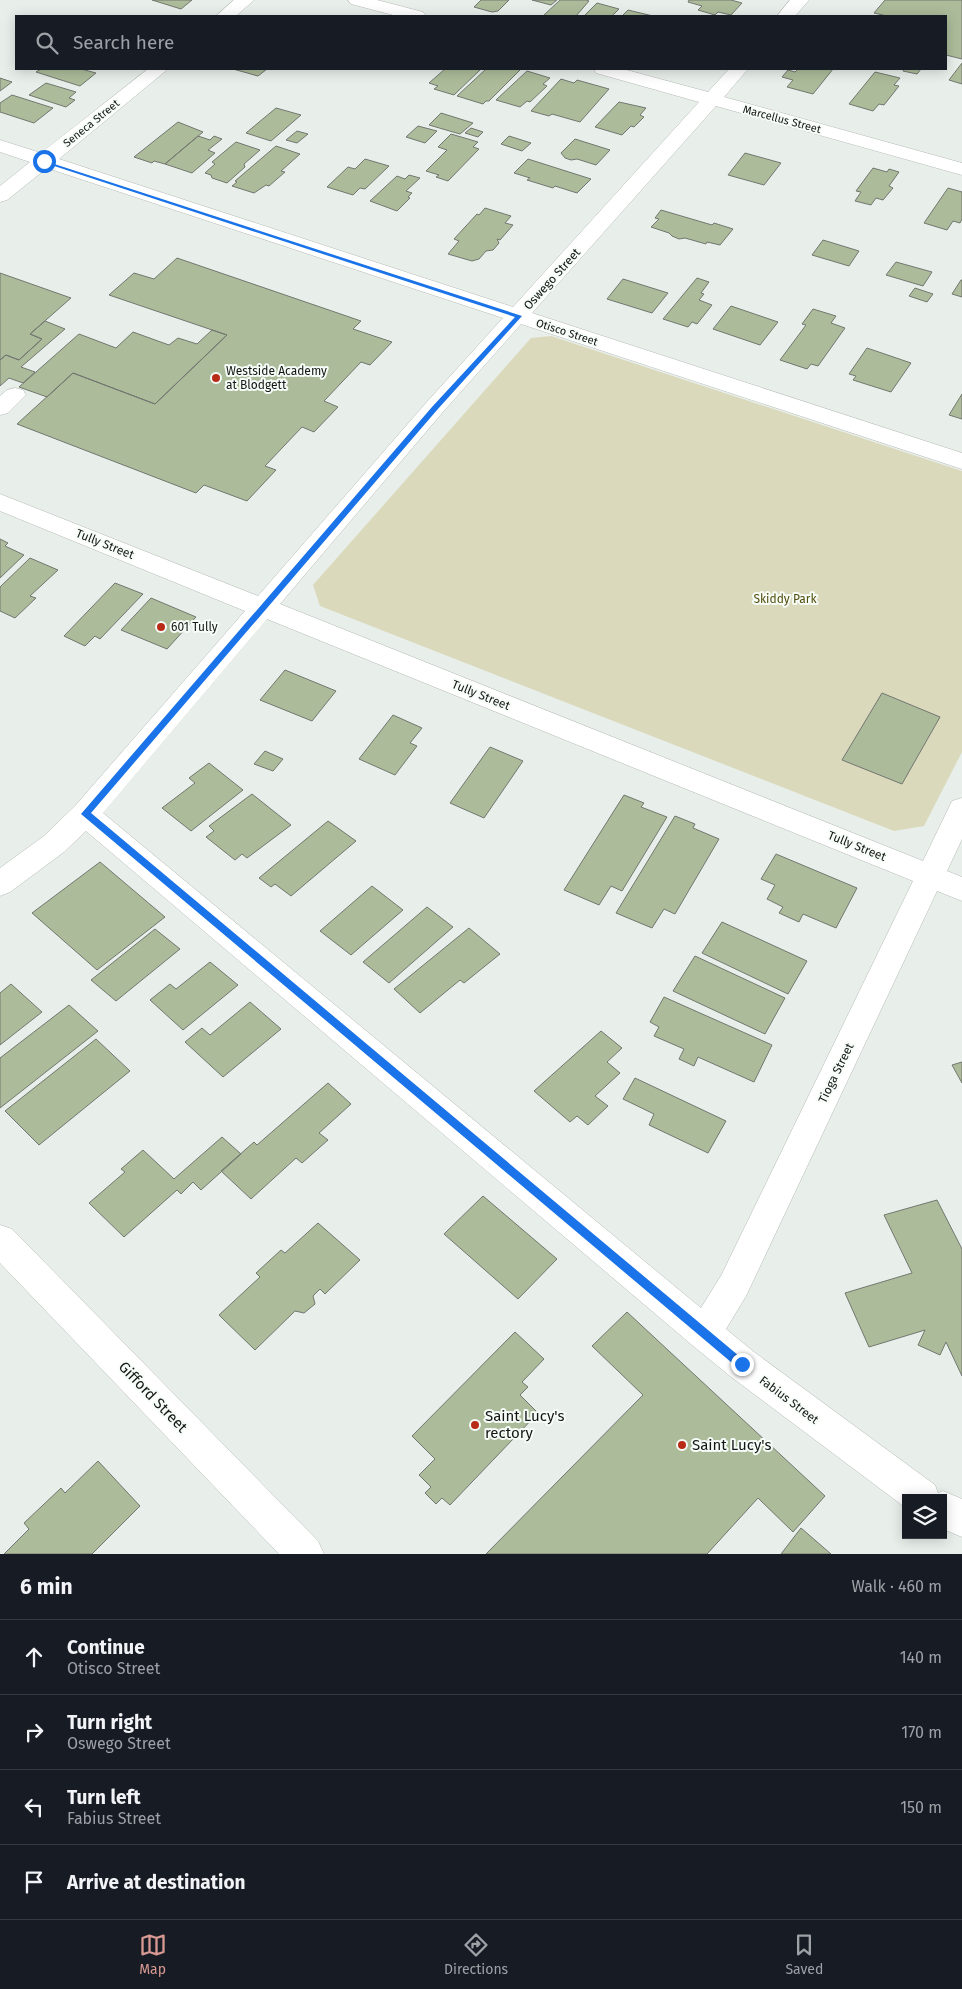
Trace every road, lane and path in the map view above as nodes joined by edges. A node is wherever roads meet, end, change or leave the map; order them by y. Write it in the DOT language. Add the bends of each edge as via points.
graph roads {
  1 [pos="245,0"];
  2 [pos="357,0"];
  3 [pos="800,0"];
  4 [pos="226,15"];
  5 [pos="413,15"];
  6 [pos="787,15"];
  7 [pos="158,70"];
  8 [pos="607,70"];
  9 [pos="738,70"];
  10 [pos="712,100"];
  11 [pos="0,146"];
  12 [pos="44,161"];
  13 [pos="962,169"];
  14 [pos="0,196"];
  15 [pos="519,316"];
  16 [pos="962,462"];
  17 [pos="0,502"];
  18 [pos="264,608"];
  19 [pos="962,810"];
  20 [pos="85,814"];
  21 [pos="931,876"];
  22 [pos="0,884"];
  23 [pos="962,889"];
  24 [pos="0,1240"];
  25 [pos="704,1333"];
  26 [pos="917,1494"];
  27 [pos="947,1511"];
  28 [pos="962,1519"];
  29 [pos="305,1554"];
  1 -- 4 [label="street"];
  2 -- 5 [label="street"];
  3 -- 6 [label="street"];
  7 -- 12 [label="street, Seneca Street"];
  8 -- 10 [label="street, Marcellus Street"];
  9 -- 10 [label="street, Oswego Street"];
  10 -- 13 [label="street, Marcellus Street"];
  10 -- 15 [label="street, Oswego Street"];
  11 -- 12 [label="street, Otisco Street"];
  12 -- 14 [label="street, Seneca Street"];
  12 -- 15 [label="street, Otisco Street"];
  15 -- 16 [label="street, Otisco Street"];
  15 -- 18 [label="street, Oswego Street" via="434,408"];
  17 -- 18 [label="street, Tully Street"];
  18 -- 20 [label="street, Oswego Street"];
  18 -- 21 [label="street, Tully Street"];
  19 -- 21 [label="street, Tioga Street"];
  20 -- 22 [label="street, Oswego Street" via="54,844"];
  20 -- 25 [label="street, Fabius Street"];
  21 -- 23 [label="street, Tully Street"];
  21 -- 25 [label="street, Tioga Street" via="734,1285"];
  24 -- 29 [label="street, Gifford Street"];
  25 -- 26 [label="street, Fabius Street"];
  27 -- 28 [label="street"];
}
